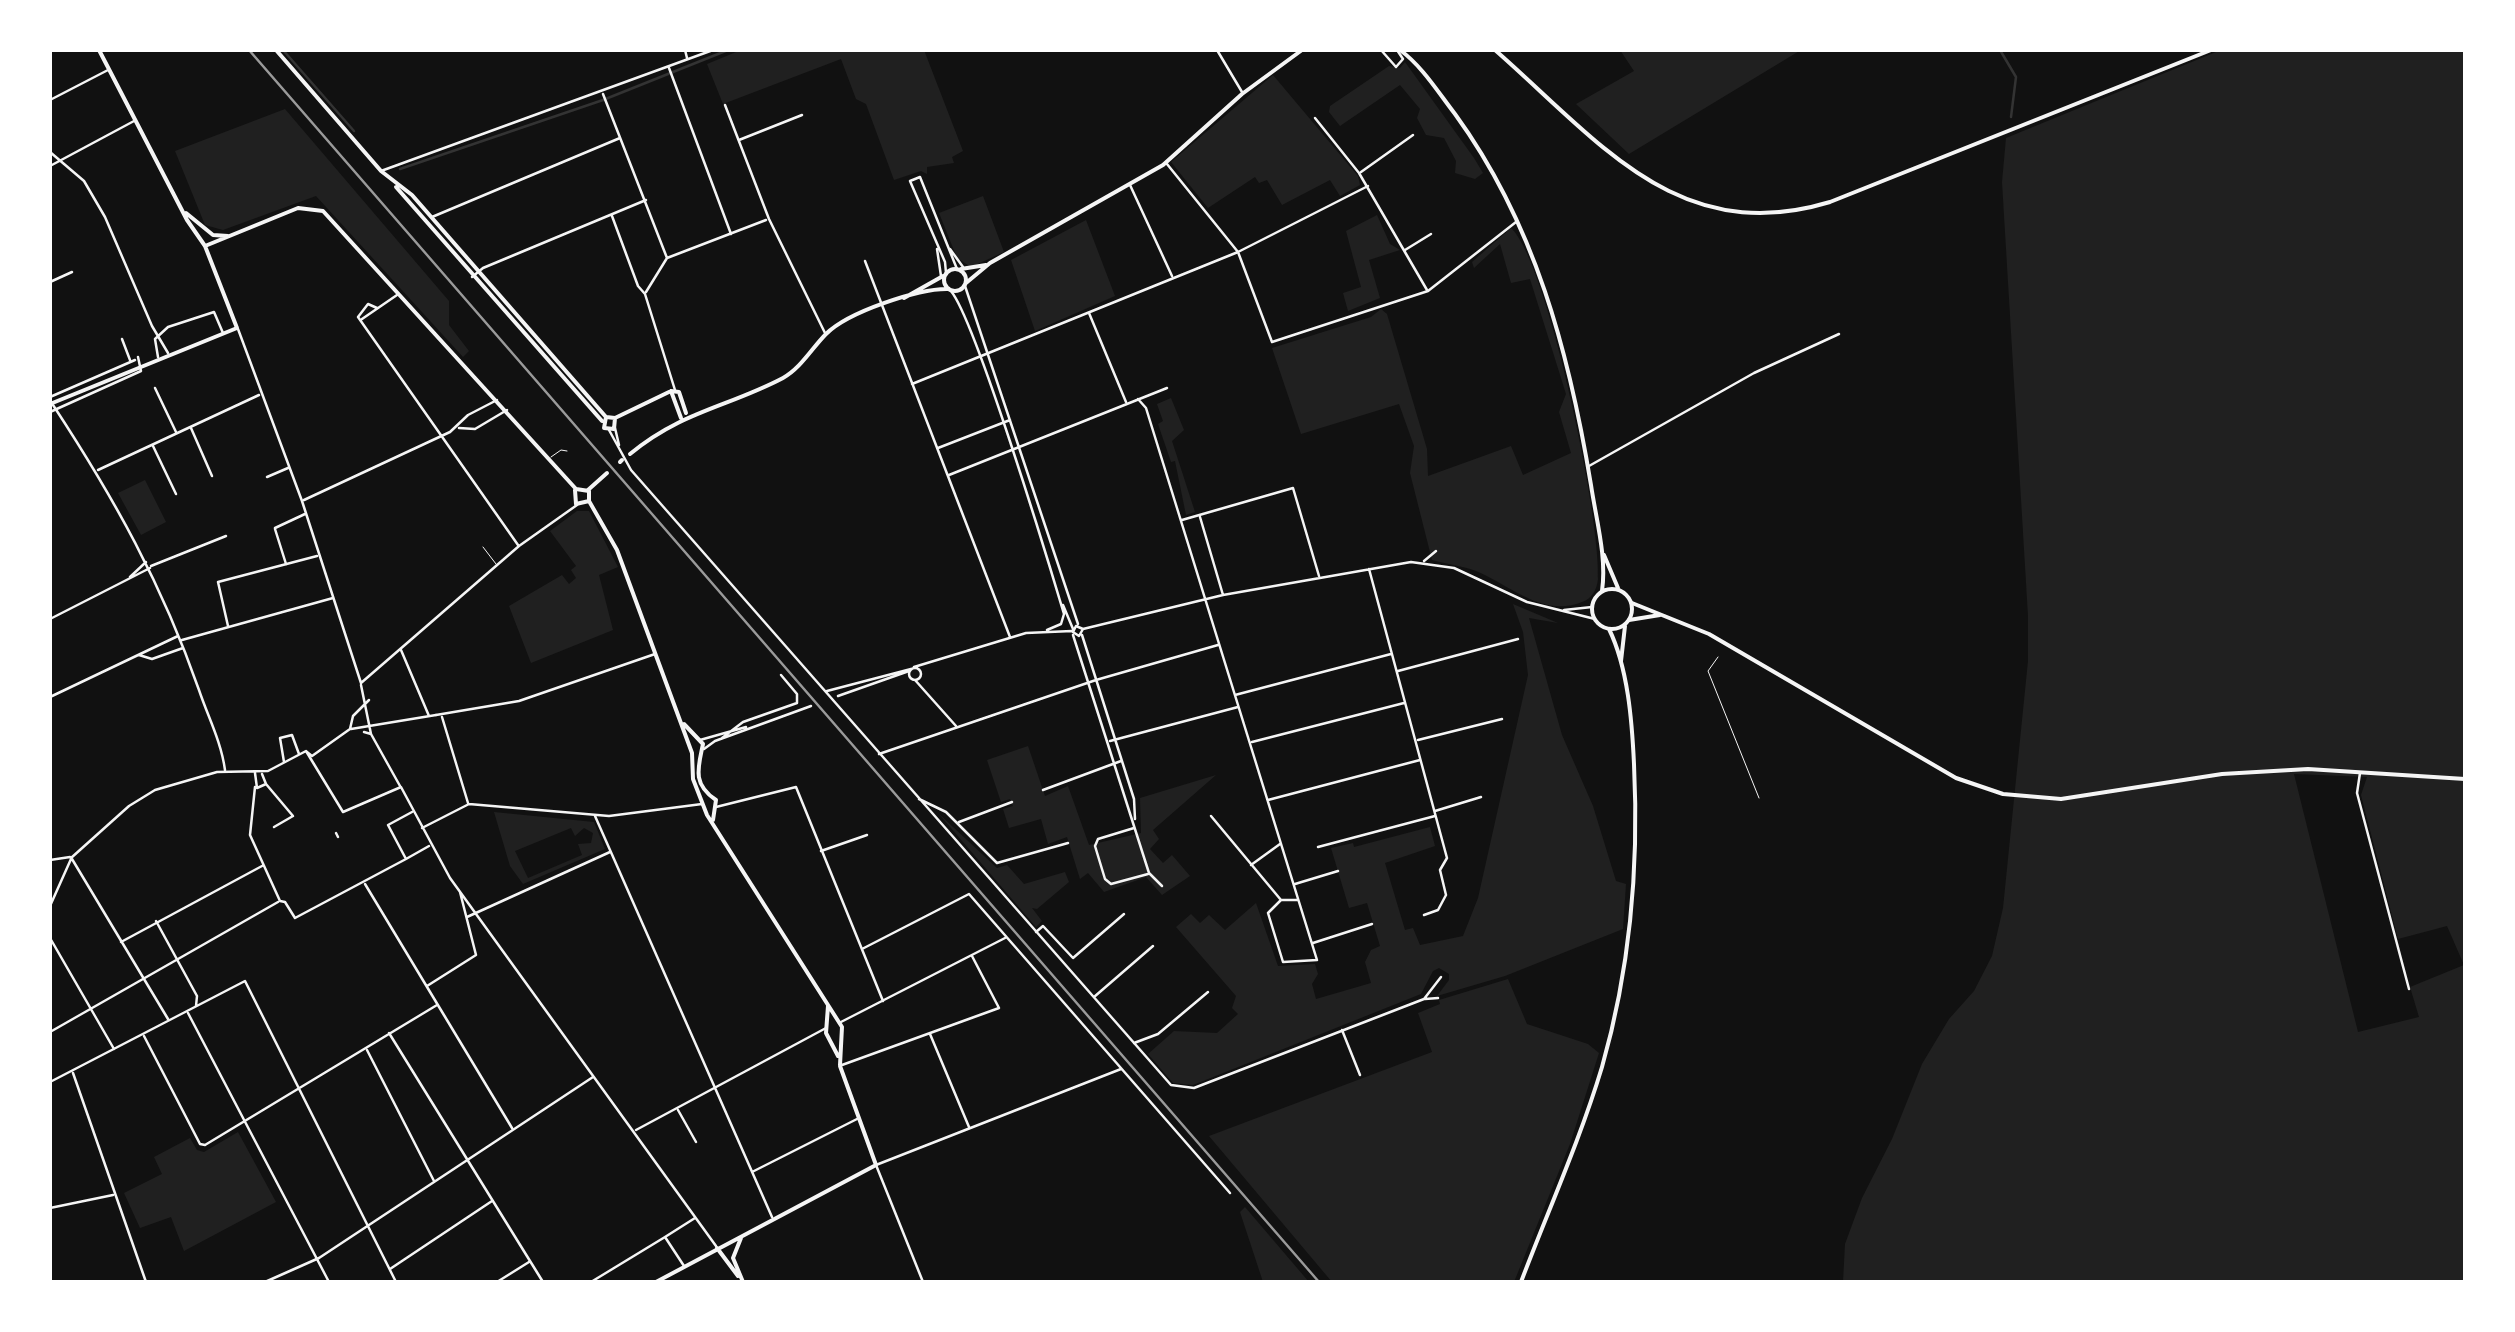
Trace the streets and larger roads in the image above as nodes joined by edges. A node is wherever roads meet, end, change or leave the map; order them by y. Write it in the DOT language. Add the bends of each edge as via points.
graph roads {
  1 [pos="100,50"];
  2 [pos="276,50"];
  3 [pos="684,50"];
  4 [pos="713,50"];
  5 [pos="1217,50"];
  6 [pos="1302,50"];
  7 [pos="1381,50"];
  8 [pos="1495,50"];
  9 [pos="2211,50"];
  10 [pos="1403,51"];
  11 [pos="688,60"];
  12 [pos="110,69"];
  13 [pos="669,69"];
  14 [pos="603,94"];
  15 [pos="1242,94"];
  16 [pos="50,100"];
  17 [pos="725,105"];
  18 [pos="802,115"];
  19 [pos="1315,118"];
  20 [pos="136,121"];
  21 [pos="1412,136"];
  22 [pos="620,138"];
  23 [pos="739,140"];
  24 [pos="50,152"];
  25 [pos="60,161"];
  26 [pos="1166,163"];
  27 [pos="50,166"];
  28 [pos="381,171"];
  29 [pos="1359,172"];
  30 [pos="390,179"];
  31 [pos="1130,185"];
  32 [pos="1368,186"];
  33 [pos="646,200"];
  34 [pos="181,208"];
  35 [pos="933,210"];
  36 [pos="924,213"];
  37 [pos="612,215"];
  38 [pos="432,218"];
  39 [pos="769,219"];
  40 [pos="1518,221"];
  41 [pos="425,223"];
  42 [pos="211,234"];
  43 [pos="731,234"];
  44 [pos="1431,234"];
  45 [pos="233,236"];
  46 [pos="201,239"];
  47 [pos="210,245"];
  48 [pos="949,248"];
  49 [pos="1404,250"];
  50 [pos="1238,252"];
  51 [pos="668,258"];
  52 [pos="865,262"];
  53 [pos="990,263"];
  54 [pos="957,268"];
  55 [pos="966,269"];
  56 [pos="72,272"];
  57 [pos="478,272"];
  58 [pos="943,276"];
  59 [pos="472,277"];
  60 [pos="1173,278"];
  61 [pos="50,282"];
  62 [pos="966,283"];
  63 [pos="949,289"];
  64 [pos="1428,291"];
  65 [pos="399,294"];
  66 [pos="646,294"];
  67 [pos="904,298"];
  68 [pos="882,306"];
  69 [pos="377,308"];
  70 [pos="1089,313"];
  71 [pos="361,320"];
  72 [pos="978,326"];
  73 [pos="237,328"];
  74 [pos="969,329"];
  75 [pos="222,333"];
  76 [pos="826,334"];
  77 [pos="1839,334"];
  78 [pos="158,335"];
  79 [pos="122,339"];
  80 [pos="168,353"];
  81 [pos="988,353"];
  82 [pos="158,356"];
  83 [pos="979,357"];
  84 [pos="137,360"];
  85 [pos="912,384"];
  86 [pos="155,388"];
  87 [pos="1168,388"];
  88 [pos="71,391"];
  89 [pos="673,391"];
  90 [pos="260,394"];
  91 [pos="1002,395"];
  92 [pos="993,398"];
  93 [pos="1138,399"];
  94 [pos="497,400"];
  95 [pos="51,401"];
  96 [pos="76,401"];
  97 [pos="1126,404"];
  98 [pos="56,410"];
  99 [pos="507,410"];
  100 [pos="50,412"];
  101 [pos="684,416"];
  102 [pos="615,418"];
  103 [pos="604,419"];
  104 [pos="1010,420"];
  105 [pos="1001,423"];
  106 [pos="190,427"];
  107 [pos="458,428"];
  108 [pos="612,429"];
  109 [pos="176,434"];
  110 [pos="442,437"];
  111 [pos="152,445"];
  112 [pos="1019,446"];
  113 [pos="937,449"];
  114 [pos="1010,450"];
  115 [pos="630,454"];
  116 [pos="1588,466"];
  117 [pos="290,468"];
  118 [pos="98,470"];
  119 [pos="607,473"];
  120 [pos="212,476"];
  121 [pos="948,476"];
  122 [pos="267,477"];
  123 [pos="576,489"];
  124 [pos="588,490"];
  125 [pos="176,494"];
  126 [pos="302,501"];
  127 [pos="590,502"];
  128 [pos="1038,502"];
  129 [pos="578,504"];
  130 [pos="1028,505"];
  131 [pos="306,513"];
  132 [pos="1200,515"];
  133 [pos="1181,520"];
  134 [pos="226,536"];
  135 [pos="519,546"];
  136 [pos="1601,546"];
  137 [pos="1436,551"];
  138 [pos="320,555"];
  139 [pos="1056,558"];
  140 [pos="1047,561"];
  141 [pos="1422,562"];
  142 [pos="286,564"];
  143 [pos="149,565"];
  144 [pos="1369,568"];
  145 [pos="1319,578"];
  146 [pos="1620,590"];
  147 [pos="1602,591"];
  148 [pos="1222,595"];
  149 [pos="334,598"];
  150 [pos="1060,599"];
  151 [pos="1206,599"];
  152 [pos="1632,602"];
  153 [pos="1592,607"];
  154 [pos="1560,611"];
  155 [pos="1665,614"];
  156 [pos="1595,619"];
  157 [pos="50,620"];
  158 [pos="1628,622"];
  159 [pos="228,627"];
  160 [pos="1609,629"];
  161 [pos="1047,630"];
  162 [pos="1081,630"];
  163 [pos="1073,631"];
  164 [pos="1010,637"];
  165 [pos="179,638"];
  166 [pos="1518,639"];
  167 [pos="1220,645"];
  168 [pos="184,648"];
  169 [pos="401,648"];
  170 [pos="657,653"];
  171 [pos="138,654"];
  172 [pos="1392,654"];
  173 [pos="926,662"];
  174 [pos="1621,666"];
  175 [pos="911,669"];
  176 [pos="1397,671"];
  177 [pos="782,675"];
  178 [pos="921,675"];
  179 [pos="896,677"];
  180 [pos="913,680"];
  181 [pos="1096,680"];
  182 [pos="1088,682"];
  183 [pos="361,683"];
  184 [pos="826,691"];
  185 [pos="927,692"];
  186 [pos="1235,695"];
  187 [pos="838,696"];
  188 [pos="50,698"];
  189 [pos="366,701"];
  190 [pos="1406,703"];
  191 [pos="811,706"];
  192 [pos="1239,707"];
  193 [pos="443,715"];
  194 [pos="429,716"];
  195 [pos="1502,719"];
  196 [pos="681,720"];
  197 [pos="751,726"];
  198 [pos="957,728"];
  199 [pos="350,729"];
  200 [pos="373,730"];
  201 [pos="732,730"];
  202 [pos="722,738"];
  203 [pos="698,740"];
  204 [pos="1116,740"];
  205 [pos="1416,741"];
  206 [pos="1107,742"];
  207 [pos="1250,742"];
  208 [pos="691,751"];
  209 [pos="702,751"];
  210 [pos="306,752"];
  211 [pos="880,754"];
  212 [pos="300,755"];
  213 [pos="1422,760"];
  214 [pos="1122,761"];
  215 [pos="284,762"];
  216 [pos="1115,764"];
  217 [pos="226,772"];
  218 [pos="258,772"];
  219 [pos="2360,772"];
  220 [pos="2465,779"];
  221 [pos="266,784"];
  222 [pos="256,787"];
  223 [pos="400,788"];
  224 [pos="1043,790"];
  225 [pos="709,796"];
  226 [pos="918,798"];
  227 [pos="1481,798"];
  228 [pos="1268,800"];
  229 [pos="1012,802"];
  230 [pos="469,804"];
  231 [pos="703,804"];
  232 [pos="713,809"];
  233 [pos="413,812"];
  234 [pos="1436,813"];
  235 [pos="595,816"];
  236 [pos="1210,816"];
  237 [pos="958,822"];
  238 [pos="714,824"];
  239 [pos="274,826"];
  240 [pos="1136,826"];
  241 [pos="421,828"];
  242 [pos="866,835"];
  243 [pos="1068,843"];
  244 [pos="1281,843"];
  245 [pos="431,845"];
  246 [pos="1318,847"];
  247 [pos="611,851"];
  248 [pos="821,851"];
  249 [pos="72,858"];
  250 [pos="406,859"];
  251 [pos="50,860"];
  252 [pos="262,866"];
  253 [pos="1252,866"];
  254 [pos="1338,871"];
  255 [pos="1149,874"];
  256 [pos="365,884"];
  257 [pos="1294,884"];
  258 [pos="1162,886"];
  259 [pos="460,891"];
  260 [pos="1281,900"];
  261 [pos="1298,900"];
  262 [pos="280,902"];
  263 [pos="50,906"];
  264 [pos="475,912"];
  265 [pos="1124,914"];
  266 [pos="1424,915"];
  267 [pos="467,917"];
  268 [pos="156,922"];
  269 [pos="1372,924"];
  270 [pos="1035,932"];
  271 [pos="1007,937"];
  272 [pos="50,938"];
  273 [pos="120,942"];
  274 [pos="1312,943"];
  275 [pos="1153,946"];
  276 [pos="862,949"];
  277 [pos="972,956"];
  278 [pos="178,959"];
  279 [pos="1440,977"];
  280 [pos="144,979"];
  281 [pos="426,986"];
  282 [pos="2408,989"];
  283 [pos="1208,992"];
  284 [pos="1093,998"];
  285 [pos="1438,998"];
  286 [pos="1424,999"];
  287 [pos="883,1001"];
  288 [pos="437,1005"];
  289 [pos="828,1006"];
  290 [pos="91,1008"];
  291 [pos="195,1008"];
  292 [pos="187,1012"];
  293 [pos="169,1020"];
  294 [pos="839,1024"];
  295 [pos="827,1026"];
  296 [pos="1342,1029"];
  297 [pos="50,1032"];
  298 [pos="389,1033"];
  299 [pos="143,1034"];
  300 [pos="930,1034"];
  301 [pos="840,1037"];
  302 [pos="814,1038"];
  303 [pos="830,1038"];
  304 [pos="1132,1043"];
  305 [pos="366,1047"];
  306 [pos="115,1050"];
  307 [pos="840,1066"];
  308 [pos="1122,1069"];
  309 [pos="72,1072"];
  310 [pos="1360,1075"];
  311 [pos="594,1076"];
  312 [pos="50,1082"];
  313 [pos="299,1089"];
  314 [pos="714,1090"];
  315 [pos="678,1109"];
  316 [pos="858,1119"];
  317 [pos="245,1121"];
  318 [pos="969,1128"];
  319 [pos="513,1130"];
  320 [pos="635,1131"];
  321 [pos="696,1142"];
  322 [pos="468,1159"];
  323 [pos="876,1165"];
  324 [pos="751,1173"];
  325 [pos="435,1182"];
  326 [pos="1230,1193"];
  327 [pos="114,1195"];
  328 [pos="493,1200"];
  329 [pos="50,1208"];
  330 [pos="696,1217"];
  331 [pos="773,1219"];
  332 [pos="368,1226"];
  333 [pos="744,1234"];
  334 [pos="665,1237"];
  335 [pos="718,1248"];
  336 [pos="319,1258"];
  337 [pos="530,1261"];
  338 [pos="684,1266"];
  339 [pos="390,1269"];
  340 [pos="668,1279"];
  341 [pos="146,1282"];
  342 [pos="265,1282"];
  343 [pos="329,1282"];
  344 [pos="396,1282"];
  345 [pos="496,1282"];
  346 [pos="544,1282"];
  347 [pos="591,1282"];
  348 [pos="656,1282"];
  349 [pos="743,1282"];
  350 [pos="923,1282"];
  351 [pos="1520,1282"];
  1 -- 12 [label="street"];
  2 -- 28 [label="street"];
  3 -- 11 [label="street"];
  4 -- 11 [label="street"];
  5 -- 15 [label="street"];
  6 -- 15 [label="street"];
  7 -- 10 [label="street" via="1396,66"];
  8 -- 9 [label="street" via="1658,187 1721,212 1776,215"];
  10 -- 40 [label="street" via="1462,124"];
  11 -- 13 [label="street"];
  12 -- 16 [label="street"];
  12 -- 20 [label="street"];
  13 -- 14 [label="street"];
  13 -- 43 [label="street"];
  14 -- 22 [label="street"];
  14 -- 28 [label="street"];
  15 -- 26 [label="street"];
  17 -- 23 [label="street"];
  18 -- 23 [label="street"];
  19 -- 29 [label="street"];
  20 -- 25 [label="street"];
  20 -- 34 [label="street"];
  21 -- 29 [label="street"];
  22 -- 33 [label="street"];
  22 -- 38 [label="street"];
  23 -- 39 [label="street"];
  24 -- 25 [label="street"];
  25 -- 27 [label="street"];
  25 -- 78 [label="street" via="84,181 106,219"];
  26 -- 31 [label="street"];
  26 -- 50 [label="street"];
  28 -- 30 [label="street"];
  29 -- 32 [label="street"];
  30 -- 38 [label="street"];
  30 -- 41 [label="street"];
  31 -- 53 [label="street"];
  31 -- 60 [label="street"];
  32 -- 49 [label="street"];
  32 -- 50 [label="street"];
  33 -- 37 [label="street"];
  33 -- 51 [label="street"];
  34 -- 42 [label="street"];
  34 -- 46 [label="street"];
  35 -- 36 [label="street"];
  35 -- 36 [label="street" via="920,177 910,181"];
  35 -- 48 [label="street"];
  36 -- 58 [label="street"];
  37 -- 57 [label="street"];
  37 -- 66 [label="street"];
  38 -- 41 [label="street"];
  38 -- 57 [label="street"];
  39 -- 43 [label="street"];
  39 -- 76 [label="street"];
  40 -- 64 [label="street"];
  40 -- 116 [label="street" via="1564,346"];
  41 -- 59 [label="street"];
  42 -- 45 [label="street"];
  42 -- 46 [label="street"];
  42 -- 47 [label="street"];
  43 -- 51 [label="street"];
  44 -- 49 [label="street"];
  45 -- 47 [label="street"];
  45 -- 65 [label="street" via="298,208 317,208"];
  46 -- 47 [label="street"];
  47 -- 73 [label="street"];
  48 -- 54 [label="street"];
  48 -- 55 [label="street"];
  49 -- 64 [label="street"];
  50 -- 60 [label="street"];
  50 -- 64 [label="street" via="1272,342"];
  51 -- 66 [label="street"];
  52 -- 68 [label="street"];
  53 -- 55 [label="street"];
  53 -- 62 [label="street"];
  54 -- 55 [label="street"];
  54 -- 58 [label="street"];
  54 -- 62 [label="street"];
  56 -- 61 [label="street"];
  57 -- 59 [label="street"];
  57 -- 103 [label="street"];
  58 -- 63 [label="street"];
  58 -- 67 [label="street"];
  59 -- 103 [label="street"];
  60 -- 70 [label="street"];
  62 -- 63 [label="street"];
  62 -- 72 [label="street"];
  63 -- 67 [label="street"];
  63 -- 74 [label="street"];
  65 -- 69 [label="street"];
  65 -- 94 [label="street"];
  66 -- 89 [label="street"];
  67 -- 68 [label="street"];
  68 -- 76 [label="street"];
  68 -- 85 [label="street"];
  69 -- 71 [label="street"];
  69 -- 71 [label="street" via="368,304 358,312"];
  70 -- 81 [label="street"];
  70 -- 97 [label="street"];
  71 -- 110 [label="street"];
  72 -- 74 [label="street"];
  72 -- 81 [label="street"];
  73 -- 75 [label="street"];
  73 -- 90 [label="street"];
  74 -- 83 [label="street"];
  75 -- 78 [label="street" via="214,312"];
  75 -- 80 [label="street"];
  76 -- 101 [label="street" via="788,375"];
  77 -- 116 [label="street" via="1754,373"];
  78 -- 80 [label="street"];
  78 -- 82 [label="street"];
  79 -- 84 [label="street" via="130,360"];
  80 -- 82 [label="street"];
  81 -- 83 [label="street"];
  81 -- 91 [label="street"];
  82 -- 84 [label="street"];
  83 -- 85 [label="street"];
  83 -- 92 [label="street"];
  84 -- 88 [label="street"];
  84 -- 96 [label="street" via="141,371"];
  85 -- 113 [label="street"];
  86 -- 109 [label="street"];
  87 -- 93 [label="street"];
  88 -- 95 [label="street"];
  88 -- 96 [label="street"];
  89 -- 101 [label="street"];
  89 -- 102 [label="street"];
  90 -- 106 [label="street"];
  90 -- 117 [label="street"];
  91 -- 92 [label="street"];
  91 -- 104 [label="street"];
  92 -- 105 [label="street"];
  93 -- 97 [label="street"];
  93 -- 133 [label="street"];
  94 -- 99 [label="street"];
  94 -- 107 [label="street"];
  95 -- 98 [label="street"];
  96 -- 98 [label="street"];
  97 -- 112 [label="street"];
  98 -- 100 [label="street"];
  98 -- 118 [label="street"];
  99 -- 107 [label="street" via="475,429"];
  99 -- 123 [label="street"];
  101 -- 115 [label="street"];
  102 -- 103 [label="street"];
  102 -- 108 [label="street"];
  103 -- 108 [label="street"];
  104 -- 105 [label="street"];
  104 -- 112 [label="street"];
  105 -- 113 [label="street"];
  105 -- 114 [label="street"];
  106 -- 109 [label="street"];
  106 -- 120 [label="street"];
  107 -- 110 [label="street"];
  108 -- 184 [label="street" via="630,470"];
  109 -- 111 [label="street"];
  110 -- 126 [label="street"];
  110 -- 135 [label="street"];
  111 -- 118 [label="street"];
  111 -- 125 [label="street"];
  112 -- 114 [label="street"];
  112 -- 128 [label="street"];
  113 -- 121 [label="street"];
  114 -- 121 [label="street"];
  114 -- 130 [label="street"];
  116 -- 136 [label="street"];
  117 -- 122 [label="street"];
  117 -- 126 [label="street"];
  118 -- 143 [label="street"];
  119 -- 124 [label="street"];
  121 -- 164 [label="street"];
  123 -- 124 [label="street"];
  123 -- 129 [label="street" via="572,497"];
  124 -- 127 [label="street"];
  126 -- 131 [label="street"];
  127 -- 129 [label="street"];
  127 -- 170 [label="street" via="617,550"];
  128 -- 130 [label="street"];
  128 -- 139 [label="street"];
  129 -- 135 [label="street"];
  130 -- 140 [label="street"];
  131 -- 138 [label="street"];
  131 -- 142 [label="street" via="275,528"];
  132 -- 133 [label="street"];
  132 -- 145 [label="street" via="1293,488"];
  132 -- 148 [label="street"];
  133 -- 151 [label="street"];
  134 -- 143 [label="street"];
  135 -- 169 [label="street"];
  136 -- 146 [label="street"];
  136 -- 147 [label="street"];
  137 -- 141 [label="street"];
  138 -- 142 [label="street"];
  138 -- 149 [label="street"];
  139 -- 140 [label="street"];
  139 -- 162 [label="street"];
  140 -- 150 [label="street"];
  141 -- 144 [label="street"];
  141 -- 154 [label="street"];
  142 -- 159 [label="street" via="218,582"];
  143 -- 157 [label="street"];
  143 -- 165 [label="street"];
  144 -- 145 [label="street"];
  144 -- 172 [label="street"];
  145 -- 148 [label="street"];
  146 -- 147 [label="street"];
  146 -- 152 [label="street"];
  147 -- 153 [label="street"];
  148 -- 151 [label="street"];
  149 -- 159 [label="street"];
  149 -- 183 [label="street"];
  150 -- 161 [label="street" via="1065,619"];
  150 -- 163 [label="street"];
  151 -- 162 [label="street"];
  151 -- 167 [label="street"];
  152 -- 155 [label="street"];
  152 -- 158 [label="street"];
  153 -- 154 [label="street"];
  153 -- 156 [label="street"];
  154 -- 156 [label="street"];
  155 -- 158 [label="street"];
  155 -- 219 [label="street" via="1921,760 2003,794 2061,800 2237,772"];
  156 -- 160 [label="street"];
  158 -- 160 [label="street"];
  158 -- 174 [label="street"];
  159 -- 165 [label="street"];
  160 -- 174 [label="street"];
  161 -- 163 [label="street"];
  161 -- 164 [label="street"];
  162 -- 163 [label="street"];
  162 -- 163 [label="street"];
  162 -- 181 [label="street"];
  163 -- 182 [label="street"];
  164 -- 173 [label="street"];
  165 -- 168 [label="street"];
  165 -- 171 [label="street"];
  166 -- 176 [label="street"];
  167 -- 181 [label="street"];
  167 -- 186 [label="street"];
  168 -- 171 [label="street" via="152,659"];
  168 -- 217 [label="street"];
  169 -- 183 [label="street"];
  169 -- 194 [label="street"];
  170 -- 193 [label="street" via="519,701"];
  170 -- 196 [label="street"];
  171 -- 188 [label="street"];
  172 -- 176 [label="street"];
  172 -- 186 [label="street"];
  173 -- 175 [label="street"];
  173 -- 178 [label="street"];
  174 -- 351 [label="street" via="1636,801 1622,972 1596,1082"];
  175 -- 178 [label="street"];
  175 -- 179 [label="street"];
  175 -- 180 [label="street"];
  175 -- 184 [label="street"];
  176 -- 190 [label="street"];
  177 -- 201 [label="street" via="797,702"];
  178 -- 180 [label="street"];
  178 -- 185 [label="street"];
  179 -- 180 [label="street"];
  179 -- 187 [label="street"];
  180 -- 185 [label="street"];
  181 -- 182 [label="street"];
  181 -- 204 [label="street"];
  182 -- 198 [label="street"];
  182 -- 206 [label="street"];
  183 -- 189 [label="street"];
  184 -- 211 [label="street"];
  185 -- 198 [label="street"];
  186 -- 192 [label="street"];
  189 -- 199 [label="street"];
  189 -- 200 [label="street"];
  190 -- 205 [label="street"];
  190 -- 207 [label="street"];
  191 -- 197 [label="street"];
  192 -- 204 [label="street"];
  192 -- 207 [label="street"];
  193 -- 194 [label="street"];
  193 -- 230 [label="street"];
  194 -- 200 [label="street"];
  195 -- 205 [label="street"];
  196 -- 203 [label="street"];
  196 -- 208 [label="street"];
  197 -- 201 [label="street"];
  197 -- 202 [label="street"];
  198 -- 211 [label="street"];
  199 -- 200 [label="street"];
  199 -- 210 [label="street" via="312,756"];
  200 -- 223 [label="street"];
  201 -- 202 [label="street"];
  201 -- 203 [label="street"];
  202 -- 209 [label="street"];
  203 -- 208 [label="street"];
  203 -- 209 [label="street"];
  204 -- 206 [label="street"];
  204 -- 214 [label="street"];
  205 -- 213 [label="street"];
  206 -- 216 [label="street"];
  207 -- 228 [label="street"];
  208 -- 209 [label="street"];
  208 -- 231 [label="street"];
  209 -- 225 [label="street" via="698,780"];
  210 -- 212 [label="street"];
  210 -- 223 [label="street" via="343,814"];
  211 -- 226 [label="street"];
  212 -- 215 [label="street"];
  212 -- 215 [label="street" via="292,734 280,738"];
  213 -- 228 [label="street"];
  213 -- 234 [label="street"];
  214 -- 216 [label="street"];
  214 -- 240 [label="street"];
  215 -- 218 [label="street"];
  216 -- 224 [label="street"];
  216 -- 240 [label="street"];
  217 -- 218 [label="street"];
  217 -- 249 [label="street" via="145,795"];
  218 -- 221 [label="street"];
  218 -- 222 [label="street"];
  219 -- 220 [label="street"];
  219 -- 282 [label="street" via="2358,794"];
  221 -- 222 [label="street"];
  221 -- 239 [label="street" via="293,816"];
  222 -- 252 [label="street" via="250,835"];
  223 -- 233 [label="street"];
  225 -- 231 [label="street"];
  225 -- 232 [label="street" via="716,800"];
  226 -- 237 [label="street"];
  226 -- 270 [label="street"];
  227 -- 234 [label="street"];
  228 -- 244 [label="street"];
  229 -- 237 [label="street"];
  230 -- 235 [label="street"];
  230 -- 241 [label="street"];
  231 -- 232 [label="street"];
  231 -- 235 [label="street"];
  231 -- 238 [label="street"];
  232 -- 238 [label="street"];
  232 -- 248 [label="street" via="794,786"];
  233 -- 241 [label="street"];
  233 -- 250 [label="street" via="388,825"];
  234 -- 246 [label="street"];
  234 -- 266 [label="street" via="1447,858 1440,870 1446,895 1438,910"];
  235 -- 247 [label="street"];
  236 -- 253 [label="street"];
  237 -- 243 [label="street" via="997,864"];
  238 -- 289 [label="street"];
  240 -- 255 [label="street"];
  240 -- 255 [label="street" via="1095,846 1111,884"];
  241 -- 245 [label="street"];
  242 -- 248 [label="street"];
  244 -- 253 [label="street"];
  244 -- 257 [label="street"];
  245 -- 250 [label="street"];
  245 -- 259 [label="street"];
  247 -- 264 [label="street"];
  247 -- 314 [label="street"];
  248 -- 276 [label="street"];
  249 -- 251 [label="street"];
  249 -- 263 [label="street"];
  249 -- 273 [label="street"];
  250 -- 256 [label="street"];
  252 -- 262 [label="street"];
  252 -- 268 [label="street"];
  253 -- 260 [label="street"];
  254 -- 257 [label="street"];
  255 -- 258 [label="street"];
  256 -- 262 [label="street" via="295,918"];
  256 -- 281 [label="street"];
  257 -- 261 [label="street"];
  259 -- 264 [label="street"];
  259 -- 267 [label="street"];
  260 -- 261 [label="street"];
  260 -- 274 [label="street" via="1268,913 1283,962 1317,960"];
  261 -- 274 [label="street"];
  262 -- 278 [label="street"];
  264 -- 267 [label="street"];
  264 -- 311 [label="street"];
  265 -- 270 [label="street" via="1073,958 1043,926"];
  267 -- 281 [label="street" via="476,954"];
  268 -- 273 [label="street"];
  268 -- 278 [label="street"];
  269 -- 274 [label="street"];
  270 -- 284 [label="street"];
  271 -- 276 [label="street" via="969,894"];
  271 -- 277 [label="street"];
  271 -- 308 [label="street"];
  272 -- 290 [label="street"];
  273 -- 280 [label="street"];
  275 -- 284 [label="street"];
  276 -- 287 [label="street"];
  277 -- 287 [label="street"];
  277 -- 300 [label="street" via="1000,1007"];
  278 -- 280 [label="street"];
  278 -- 291 [label="street" via="198,996"];
  279 -- 286 [label="street"];
  280 -- 290 [label="street"];
  280 -- 293 [label="street"];
  281 -- 288 [label="street"];
  283 -- 304 [label="street" via="1158,1034"];
  284 -- 304 [label="street"];
  285 -- 286 [label="street"];
  286 -- 296 [label="street"];
  287 -- 294 [label="street"];
  288 -- 298 [label="street"];
  288 -- 319 [label="street"];
  289 -- 294 [label="street"];
  289 -- 295 [label="street"];
  290 -- 297 [label="street"];
  290 -- 306 [label="street"];
  291 -- 292 [label="street"];
  291 -- 313 [label="street" via="245,981"];
  292 -- 293 [label="street"];
  292 -- 317 [label="street"];
  293 -- 299 [label="street"];
  294 -- 295 [label="street"];
  294 -- 301 [label="street"];
  295 -- 302 [label="street"];
  295 -- 303 [label="street"];
  296 -- 304 [label="street" via="1182,1089"];
  296 -- 310 [label="street"];
  298 -- 305 [label="street"];
  298 -- 322 [label="street"];
  299 -- 306 [label="street"];
  299 -- 317 [label="street" via="200,1144"];
  300 -- 307 [label="street"];
  300 -- 318 [label="street"];
  301 -- 303 [label="street"];
  301 -- 307 [label="street"];
  302 -- 303 [label="street"];
  302 -- 314 [label="street"];
  303 -- 307 [label="street"];
  305 -- 313 [label="street"];
  305 -- 325 [label="street"];
  306 -- 309 [label="street"];
  307 -- 316 [label="street"];
  308 -- 318 [label="street"];
  308 -- 326 [label="street"];
  309 -- 312 [label="street"];
  309 -- 327 [label="street"];
  311 -- 319 [label="street"];
  311 -- 320 [label="street"];
  313 -- 317 [label="street"];
  313 -- 332 [label="street"];
  314 -- 315 [label="street"];
  314 -- 324 [label="street"];
  315 -- 320 [label="street"];
  315 -- 321 [label="street"];
  316 -- 323 [label="street"];
  316 -- 324 [label="street"];
  317 -- 336 [label="street"];
  318 -- 323 [label="street"];
  319 -- 322 [label="street"];
  320 -- 330 [label="street"];
  322 -- 325 [label="street"];
  322 -- 328 [label="street"];
  323 -- 331 [label="street"];
  323 -- 350 [label="street"];
  324 -- 331 [label="street"];
  325 -- 332 [label="street"];
  327 -- 329 [label="street"];
  327 -- 341 [label="street"];
  328 -- 337 [label="street"];
  328 -- 339 [label="street"];
  330 -- 334 [label="street"];
  330 -- 335 [label="street"];
  331 -- 333 [label="street"];
  332 -- 336 [label="street"];
  332 -- 339 [label="street"];
  333 -- 335 [label="street"];
  333 -- 349 [label="street" via="734,1252"];
  334 -- 338 [label="street"];
  334 -- 347 [label="street"];
  335 -- 338 [label="street"];
  335 -- 349 [label="street"];
  336 -- 342 [label="street"];
  336 -- 343 [label="street"];
  337 -- 345 [label="street"];
  337 -- 346 [label="street"];
  338 -- 340 [label="street"];
  339 -- 344 [label="street"];
  340 -- 348 [label="street"];
}
